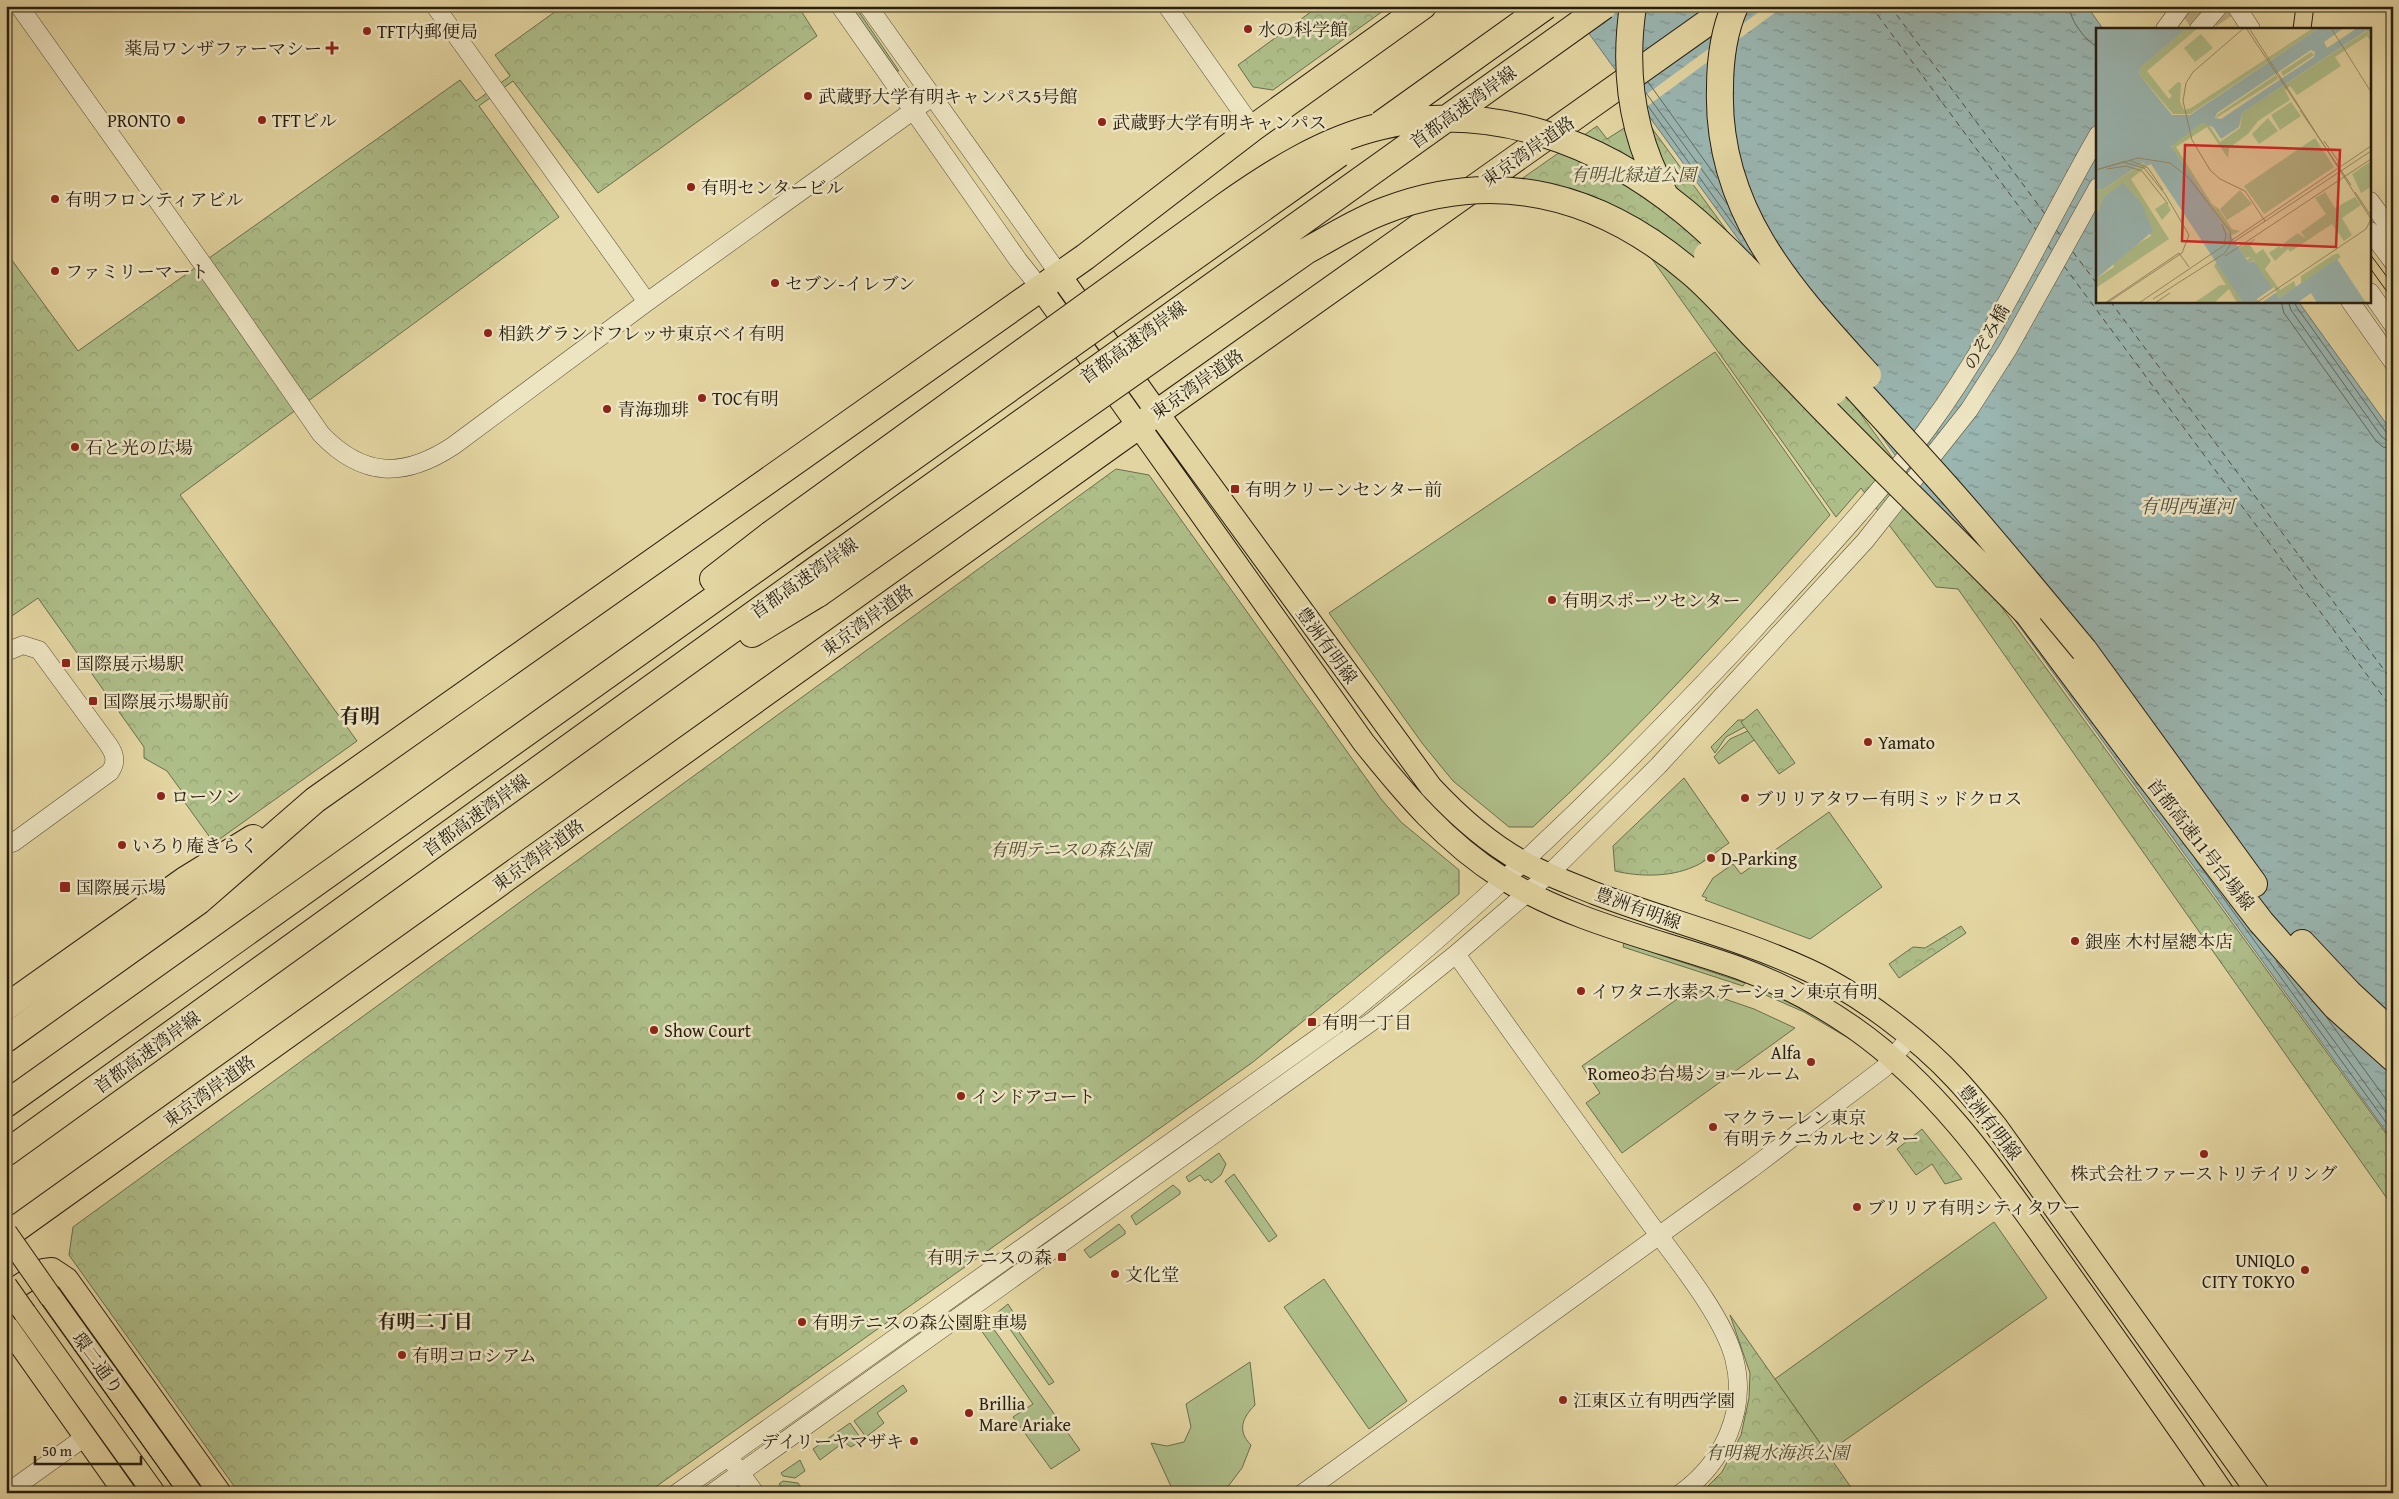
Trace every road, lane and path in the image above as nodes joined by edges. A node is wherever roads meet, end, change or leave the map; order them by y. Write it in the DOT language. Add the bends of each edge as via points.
graph roads {
  1 [pos="19,6"];
  2 [pos="435,6"];
  3 [pos="840,6"];
  4 [pos="868,6"];
  5 [pos="1167,6"];
  6 [pos="1423,6"];
  7 [pos="1546,6"];
  8 [pos="1604,6"];
  9 [pos="1633,6"];
  10 [pos="1731,6"];
  11 [pos="1735,6"];
  12 [pos="2219,6"];
  13 [pos="2236,6"];
  14 [pos="2178,14"];
  15 [pos="2166,28"];
  16 [pos="2200,28"];
  17 [pos="2250,28"];
  18 [pos="932,97"];
  19 [pos="914,111"];
  20 [pos="1253,128"];
  21 [pos="2096,138"];
  22 [pos="2096,191"];
  23 [pos="2372,203"];
  24 [pos="2393,232"];
  25 [pos="2372,234"];
  26 [pos="2393,262"];
  27 [pos="1050,281"];
  28 [pos="2372,295"];
  29 [pos="646,302"];
  30 [pos="2351,302"];
  31 [pos="2393,325"];
  32 [pos="2393,362"];
  33 [pos="1148,419"];
  34 [pos="777,542"];
  35 [pos="811,586"];
  36 [pos="2028,614"];
  37 [pos="2084,650"];
  38 [pos="6,652"];
  39 [pos="315,800"];
  40 [pos="6,845"];
  41 [pos="1522,862"];
  42 [pos="1549,874"];
  43 [pos="1504,879"];
  44 [pos="1529,892"];
  45 [pos="474,902"];
  46 [pos="234,940"];
  47 [pos="1456,954"];
  48 [pos="6,1007"];
  49 [pos="2393,1034"];
  50 [pos="1910,1037"];
  51 [pos="6,1039"];
  52 [pos="1893,1058"];
  53 [pos="2393,1058"];
  54 [pos="6,1091"];
  55 [pos="6,1104"];
  56 [pos="9,1152"];
  57 [pos="1659,1236"];
  58 [pos="9,1243"];
  59 [pos="6,1286"];
  60 [pos="6,1294"];
  61 [pos="6,1325"];
  62 [pos="85,1437"];
  63 [pos="728,1456"];
  64 [pos="741,1473"];
  65 [pos="7,1493"];
  66 [pos="125,1493"];
  67 [pos="154,1493"];
  68 [pos="191,1493"];
  69 [pos="220,1493"];
  70 [pos="677,1493"];
  71 [pos="712,1493"];
  72 [pos="755,1493"];
  73 [pos="1303,1493"];
  74 [pos="1681,1493"];
  75 [pos="2223,1493"];
  76 [pos="2258,1493"];
  1 -- 29 [label="street" via="314,424 334,448 357,462 379,468 404,468 436,457"];
  2 -- 29 [label="street"];
  3 -- 19 [label="street"];
  4 -- 18 [label="street"];
  5 -- 20 [label="street"];
  6 -- 20 [label="highway"];
  7 -- 34 [label="highway, 首都高速湾岸線, bridge"];
  8 -- 35 [label="highway, 首都高速湾岸線, bridge"];
  9 -- 36 [label="highway, bridge" via="1629,52 1635,117 1656,179 1680,219 1712,262 1916,478"];
  10 -- 33 [label="highway, 東京湾岸道路"];
  11 -- 37 [label="highway, bridge" via="1720,78 1720,127 1738,196 1760,242 1804,304 1961,478"];
  12 -- 16 [label="street"];
  13 -- 17 [label="street"];
  14 -- 15 [label="street"];
  18 -- 19 [label="street"];
  18 -- 27 [label="street"];
  19 -- 27 [label="street" via="1018,260"];
  19 -- 29 [label="street"];
  20 -- 27 [label="highway"];
  21 -- 41 [label="street, のぞみ橋, bridge" via="1970,367 1927,429 1851,524 1622,768"];
  22 -- 42 [label="street, のぞみ橋, bridge" via="2008,349 1969,410 1865,541 1658,766"];
  23 -- 24 [label="street"];
  25 -- 26 [label="street"];
  27 -- 33 [label="main road, 豊洲有明線"];
  27 -- 39 [label="highway"];
  28 -- 31 [label="street"];
  30 -- 32 [label="street"];
  33 -- 41 [label="main road, 豊洲有明線" via="1431,787 1454,812"];
  33 -- 43 [label="main road, 豊洲有明線" via="1364,742 1409,800 1471,856"];
  33 -- 45 [label="highway, 東京湾岸道路"];
  34 -- 37 [label="highway, bridge" via="1226,205 1288,165 1336,142 1381,126 1432,119 1478,121 1541,132 1586,148 1630,173 1684,211 1788,314 1949,490"];
  34 -- 46 [label="highway" via="514,733 476,769"];
  35 -- 36 [label="highway, bridge" via="1306,252 1359,222 1410,202 1465,192 1495,191 1550,197 1585,206 1626,224 1669,254 1721,301"];
  35 -- 56 [label="highway, 首都高速湾岸線" via="670,674"];
  36 -- 53 [label="highway, 首都高速11号台場線" via="2261,922 2335,1006"];
  37 -- 49 [label="highway, 首都高速11号台場線" via="2277,913 2311,953"];
  38 -- 40 [label="street" via="23,645 39,650 108,744 115,764 104,776"];
  39 -- 48 [label="highway" via="185,880"];
  39 -- 51 [label="highway" via="199,901"];
  41 -- 42 [label="main road, 豊洲有明線"];
  41 -- 43 [label="street, のぞみ橋"];
  42 -- 44 [label="street, のぞみ橋"];
  42 -- 50 [label="main road, 豊洲有明線" via="1647,913 1760,950 1809,970 1849,992"];
  43 -- 44 [label="main road, 豊洲有明線"];
  43 -- 63 [label="street, のぞみ橋" via="1429,948 1333,1027"];
  44 -- 47 [label="street, のぞみ橋"];
  44 -- 52 [label="main road, 豊洲有明線" via="1587,918 1781,985 1855,1029"];
  45 -- 58 [label="highway, 東京湾岸道路"];
  45 -- 58 [label="highway" via="372,993"];
  46 -- 54 [label="highway"];
  46 -- 55 [label="highway"];
  47 -- 57 [label="street"];
  47 -- 64 [label="street, のぞみ橋" via="1374,1020"];
  50 -- 52 [label="street"];
  50 -- 76 [label="main road, 豊洲有明線" via="1956,1078 1996,1126"];
  52 -- 57 [label="street" via="1875,1076"];
  52 -- 75 [label="main road, 豊洲有明線" via="1936,1098 1975,1143"];
  57 -- 73 [label="street"];
  57 -- 74 [label="street" via="1725,1334 1738,1379 1733,1425 1713,1464"];
  58 -- 68 [label="main road, 環二通り, bridge"];
  59 -- 67 [label="main road, 環二通り, bridge"];
  60 -- 69 [label="main road" via="44,1270 52,1269 67,1279"];
  61 -- 62 [label="main road"];
  62 -- 65 [label="street"];
  62 -- 66 [label="main road"];
  63 -- 64 [label="street"];
  63 -- 70 [label="street, のぞみ橋"];
  64 -- 71 [label="street, のぞみ橋"];
  64 -- 72 [label="street"];
}
